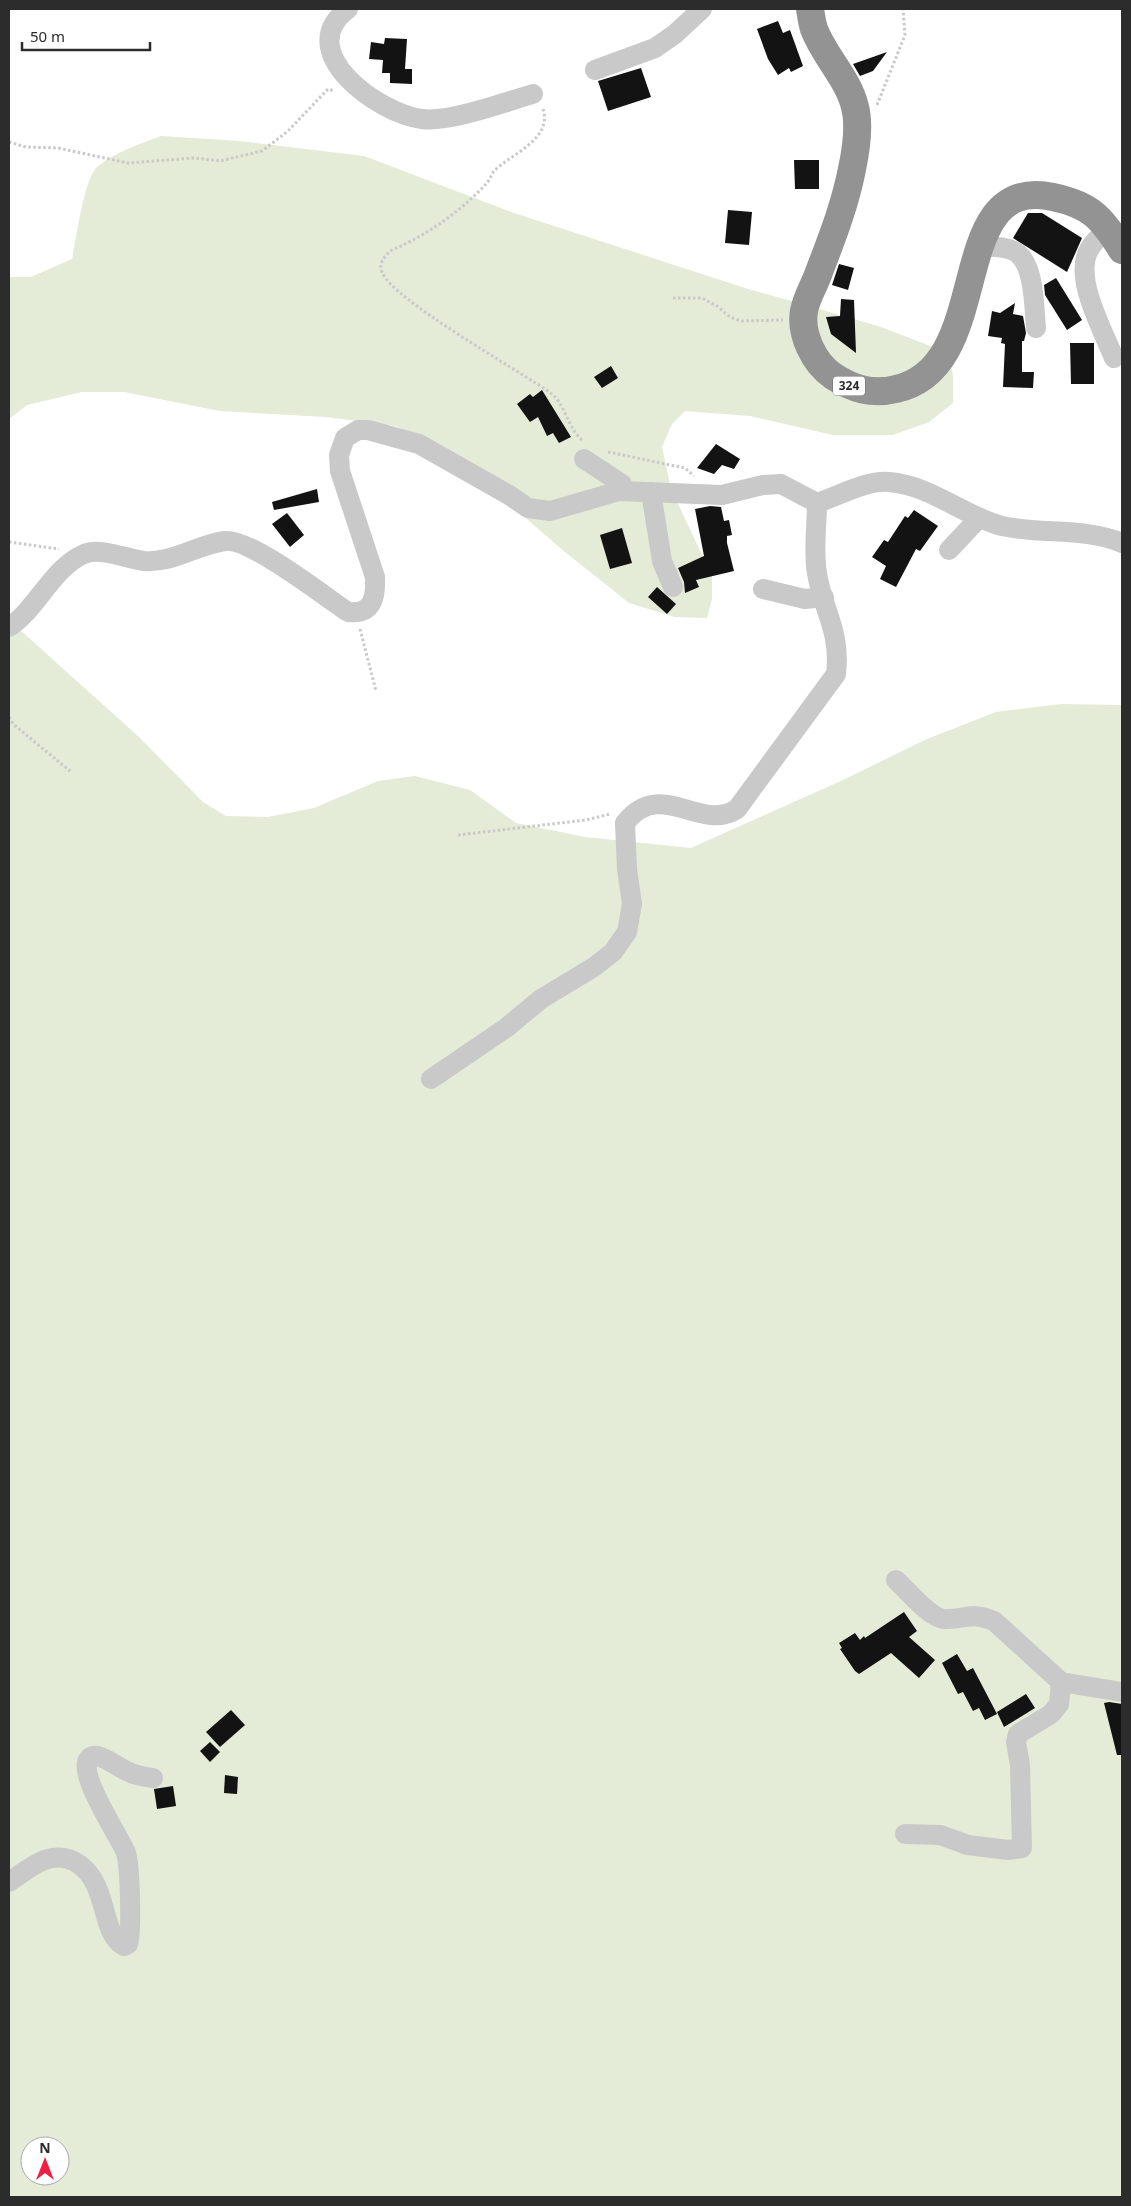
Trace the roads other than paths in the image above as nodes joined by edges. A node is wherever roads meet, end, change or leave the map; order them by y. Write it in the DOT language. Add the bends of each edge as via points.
graph roads {
  1 [pos="348,9"];
  2 [pos="702,9"];
  3 [pos="810,9"];
  4 [pos="595,70"];
  5 [pos="533,94"];
  6 [pos="1115,239"];
  7 [pos="979,246"];
  8 [pos="1036,328"];
  9 [pos="1114,358"];
  10 [pos="591,450"];
  11 [pos="624,492"];
  12 [pos="651,492"];
  13 [pos="817,503"];
  14 [pos="979,518"];
  15 [pos="1122,543"];
  16 [pos="949,550"];
  17 [pos="673,587"];
  18 [pos="763,589"];
  19 [pos="824,597"];
  20 [pos="9,627"];
  21 [pos="431,1079"];
  22 [pos="896,1580"];
  23 [pos="1061,1682"];
  24 [pos="1122,1692"];
  25 [pos="154,1778"];
  26 [pos="905,1834"];
  27 [pos="9,1882"];
  1 -- 5 [label="street" via="334,22 329,35 329,51 353,83 394,110 422,120 458,116"];
  2 -- 4 [label="street" via="655,48"];
  3 -- 7 [label="highway, 324" via="814,29 855,106 857,132 841,215 804,310 805,335 831,375 852,388 881,393 908,387 932,372 952,341"];
  6 -- 7 [label="highway, 324" via="1100,218 1082,205 1050,196 1030,195 1001,208 986,226"];
  6 -- 9 [label="street" via="1090,248 1083,270"];
  7 -- 8 [label="street" via="1004,248 1024,258 1031,276"];
  10 -- 11 [label="street" via="622,484"];
  11 -- 12 [label="street"];
  11 -- 20 [label="street" via="550,511 528,508 419,444 378,432 358,430 351,433 341,446 340,471 375,577 376,595 370,605 356,613 348,612 235,541 215,543 170,560 144,561 86,553 68,564 20,620"];
  12 -- 13 [label="street" via="712,495 780,484"];
  12 -- 17 [label="street" via="662,561"];
  13 -- 14 [label="street" via="871,484 891,482 923,491"];
  13 -- 19 [label="street" via="817,572"];
  14 -- 15 [label="street" via="1020,530 1095,536"];
  14 -- 16 [label="street"];
  18 -- 19 [label="street" via="805,598"];
  19 -- 21 [label="street" via="837,639 836,674 738,809 729,815 718,816 659,804 646,805 634,812 625,823 632,904 627,932 613,952 541,998 506,1028"];
  22 -- 23 [label="street" via="931,1614 943,1619 966,1615 994,1621"];
  23 -- 24 [label="street"];
  23 -- 26 [label="street" via="1059,1704 1052,1714 1018,1734 1016,1742 1020,1765 1022,1848 1008,1850 968,1845 940,1835"];
  25 -- 27 [label="street" via="132,1774 98,1755 87,1759 90,1786 126,1854 128,1944 124,1946 117,1942 91,1873 73,1860 53,1857 39,1861"];
}
